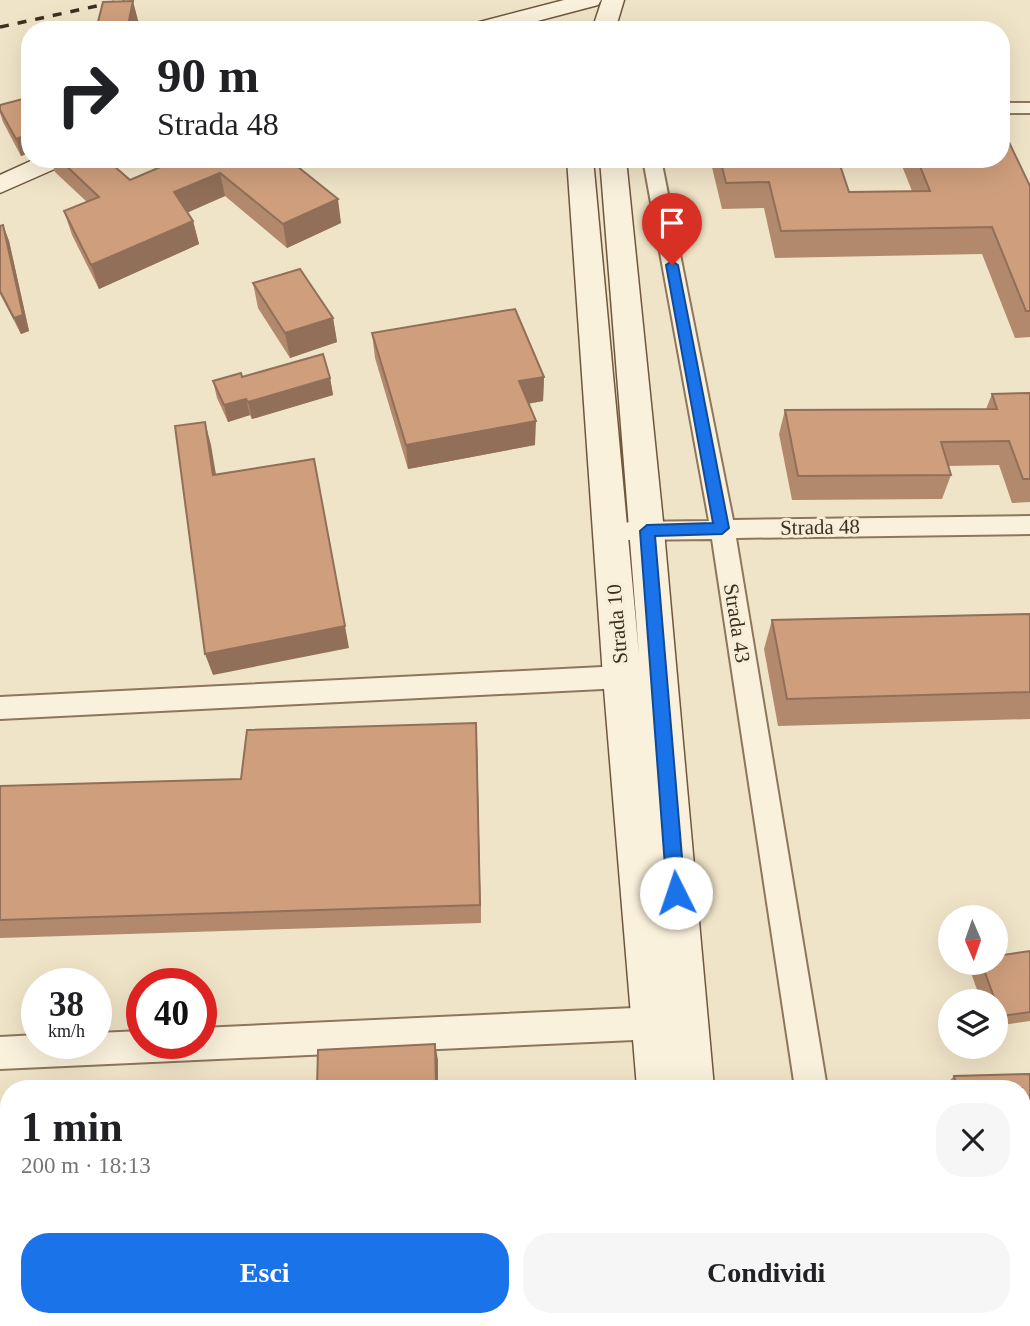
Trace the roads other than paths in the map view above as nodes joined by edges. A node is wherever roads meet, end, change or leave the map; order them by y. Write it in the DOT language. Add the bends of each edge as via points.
graph roads {
  1 [pos="590,0"];
  2 [pos="613,0"];
  3 [pos="545,21"];
  4 [pos="606,21"];
  5 [pos="1010,108"];
  6 [pos="1030,108"];
  7 [pos="37,168"];
  8 [pos="581,168"];
  9 [pos="614,168"];
  10 [pos="654,168"];
  11 [pos="0,185"];
  12 [pos="1030,525"];
  13 [pos="722,528"];
  14 [pos="647,531"];
  15 [pos="610,532"];
  16 [pos="622,677"];
  17 [pos="0,708"];
  18 [pos="656,1023"];
  19 [pos="0,1053"];
  20 [pos="660,1080"];
  21 [pos="690,1080"];
  22 [pos="810,1080"];
  1 -- 3 [label="street"];
  2 -- 4 [label="street"];
  5 -- 6 [label="street"];
  7 -- 11 [label="street"];
  8 -- 15 [label="street, Strada 10"];
  9 -- 14 [label="street, Strada 10"];
  10 -- 13 [label="street, Strada 43"];
  12 -- 13 [label="street, Strada 48"];
  13 -- 14 [label="street, Strada 48"];
  13 -- 22 [label="street, Strada 43"];
  14 -- 15 [label="street, Strada 48"];
  14 -- 21 [label="street, Strada 10"];
  15 -- 16 [label="street, Strada 10"];
  16 -- 17 [label="street"];
  16 -- 18 [label="street, Strada 10"];
  18 -- 19 [label="street"];
  18 -- 20 [label="street, Strada 10"];
}
